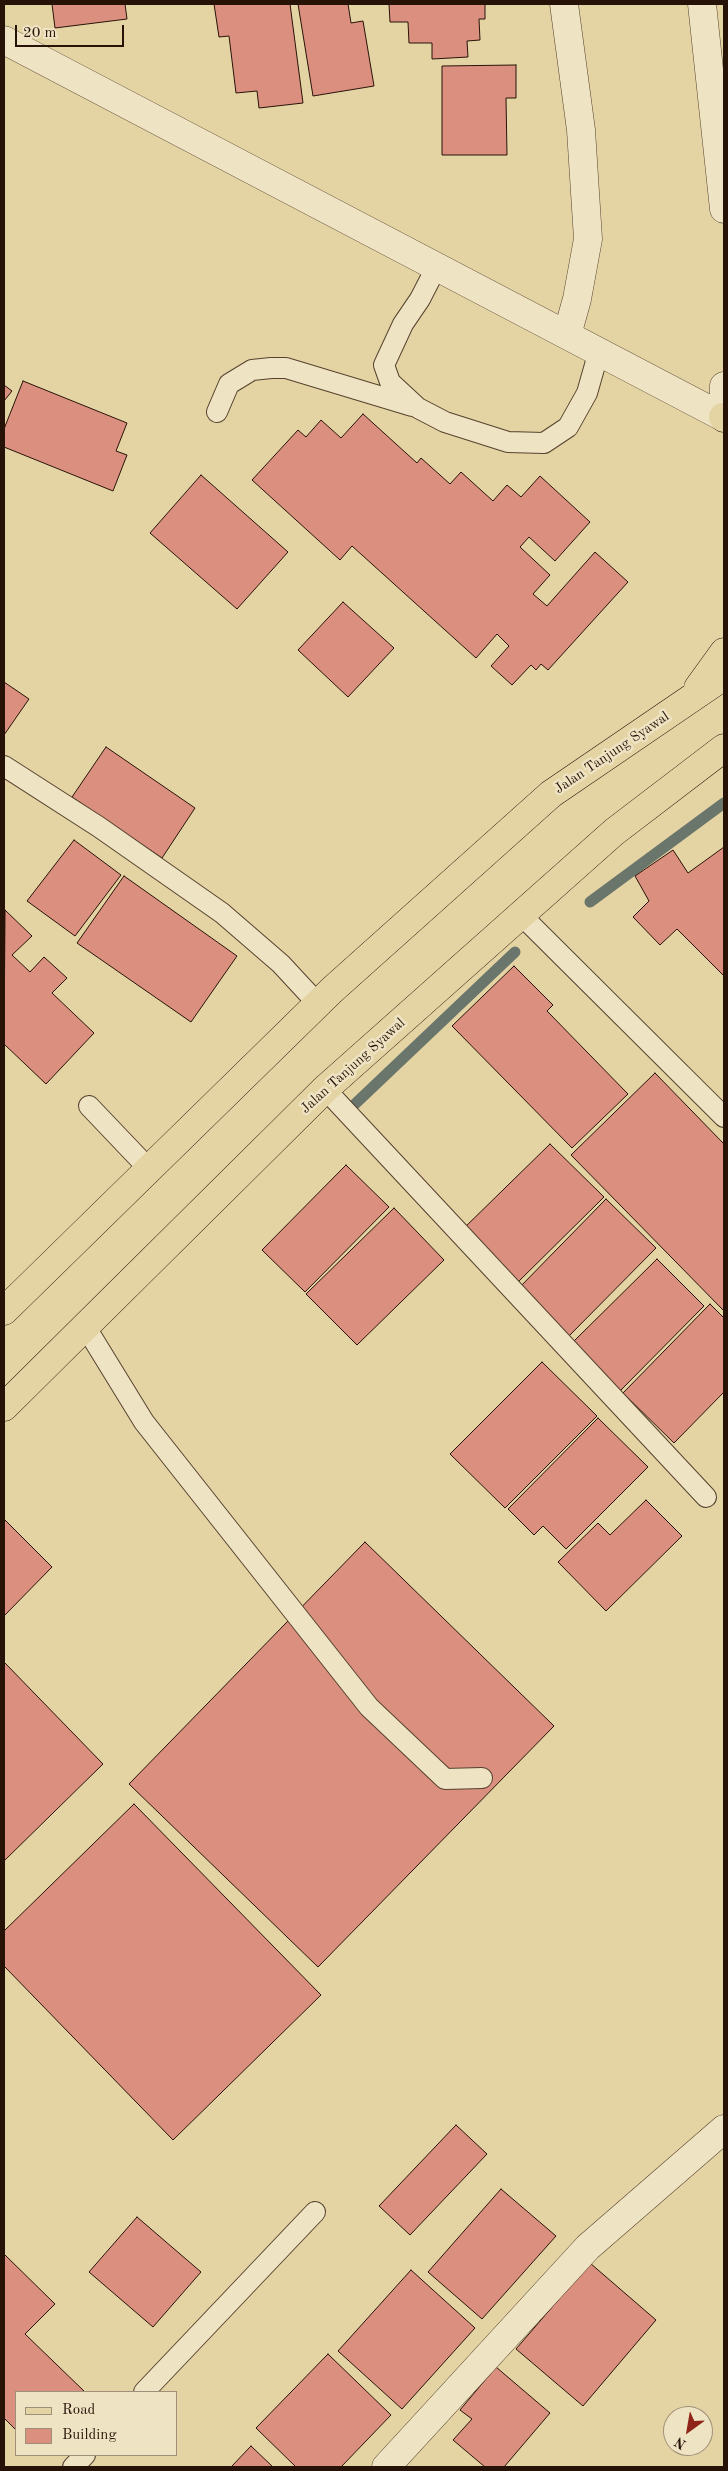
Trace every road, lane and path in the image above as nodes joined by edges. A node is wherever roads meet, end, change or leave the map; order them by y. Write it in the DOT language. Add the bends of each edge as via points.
graph roads {
  1 [pos="564,4"];
  2 [pos="702,4"];
  3 [pos="4,40"];
  4 [pos="724,209"];
  5 [pos="437,266"];
  6 [pos="567,335"];
  7 [pos="599,351"];
  8 [pos="724,386"];
  9 [pos="418,408"];
  10 [pos="217,412"];
  11 [pos="724,417"];
  12 [pos="724,652"];
  13 [pos="724,676"];
  14 [pos="687,703"];
  15 [pos="724,748"];
  16 [pos="4,766"];
  17 [pos="521,916"];
  18 [pos="318,1004"];
  19 [pos="325,1090"];
  20 [pos="90,1106"];
  21 [pos="721,1108"];
  22 [pos="149,1169"];
  23 [pos="4,1311"];
  24 [pos="84,1326"];
  25 [pos="4,1407"];
  26 [pos="706,1498"];
  27 [pos="482,1778"];
  28 [pos="724,2129"];
  29 [pos="314,2212"];
  30 [pos="145,2391"];
  31 [pos="84,2456"];
  32 [pos="73,2467"];
  33 [pos="386,2467"];
  1 -- 6 [label="street" via="581,130 588,240"];
  2 -- 4 [label="street"];
  3 -- 5 [label="street"];
  5 -- 6 [label="street"];
  5 -- 9 [label="lane" via="403,324 384,365 390,382"];
  6 -- 7 [label="street"];
  7 -- 9 [label="lane" via="587,393 568,427 544,443 508,442 445,422"];
  7 -- 11 [label="street"];
  8 -- 11 [label="street"];
  9 -- 10 [label="lane" via="286,368 252,370 229,384"];
  12 -- 14 [label="main road"];
  13 -- 14 [label="main road, Jalan Tanjung Syawal"];
  14 -- 18 [label="main road, Jalan Tanjung Syawal" via="551,794"];
  15 -- 17 [label="main road, Jalan Tanjung Syawal" via="614,832"];
  16 -- 18 [label="lane" via="99,827 222,913 281,964"];
  17 -- 19 [label="main road, Jalan Tanjung Syawal"];
  17 -- 21 [label="lane"];
  18 -- 22 [label="main road, Jalan Tanjung Syawal"];
  19 -- 24 [label="main road, Jalan Tanjung Syawal"];
  19 -- 26 [label="lane"];
  20 -- 22 [label="lane"];
  22 -- 23 [label="main road, Jalan Tanjung Syawal"];
  24 -- 25 [label="main road, Jalan Tanjung Syawal"];
  24 -- 27 [label="lane" via="144,1422 369,1707 445,1779"];
  28 -- 33 [label="street" via="588,2247"];
  29 -- 30 [label="lane"];
  31 -- 32 [label="lane"];
}
